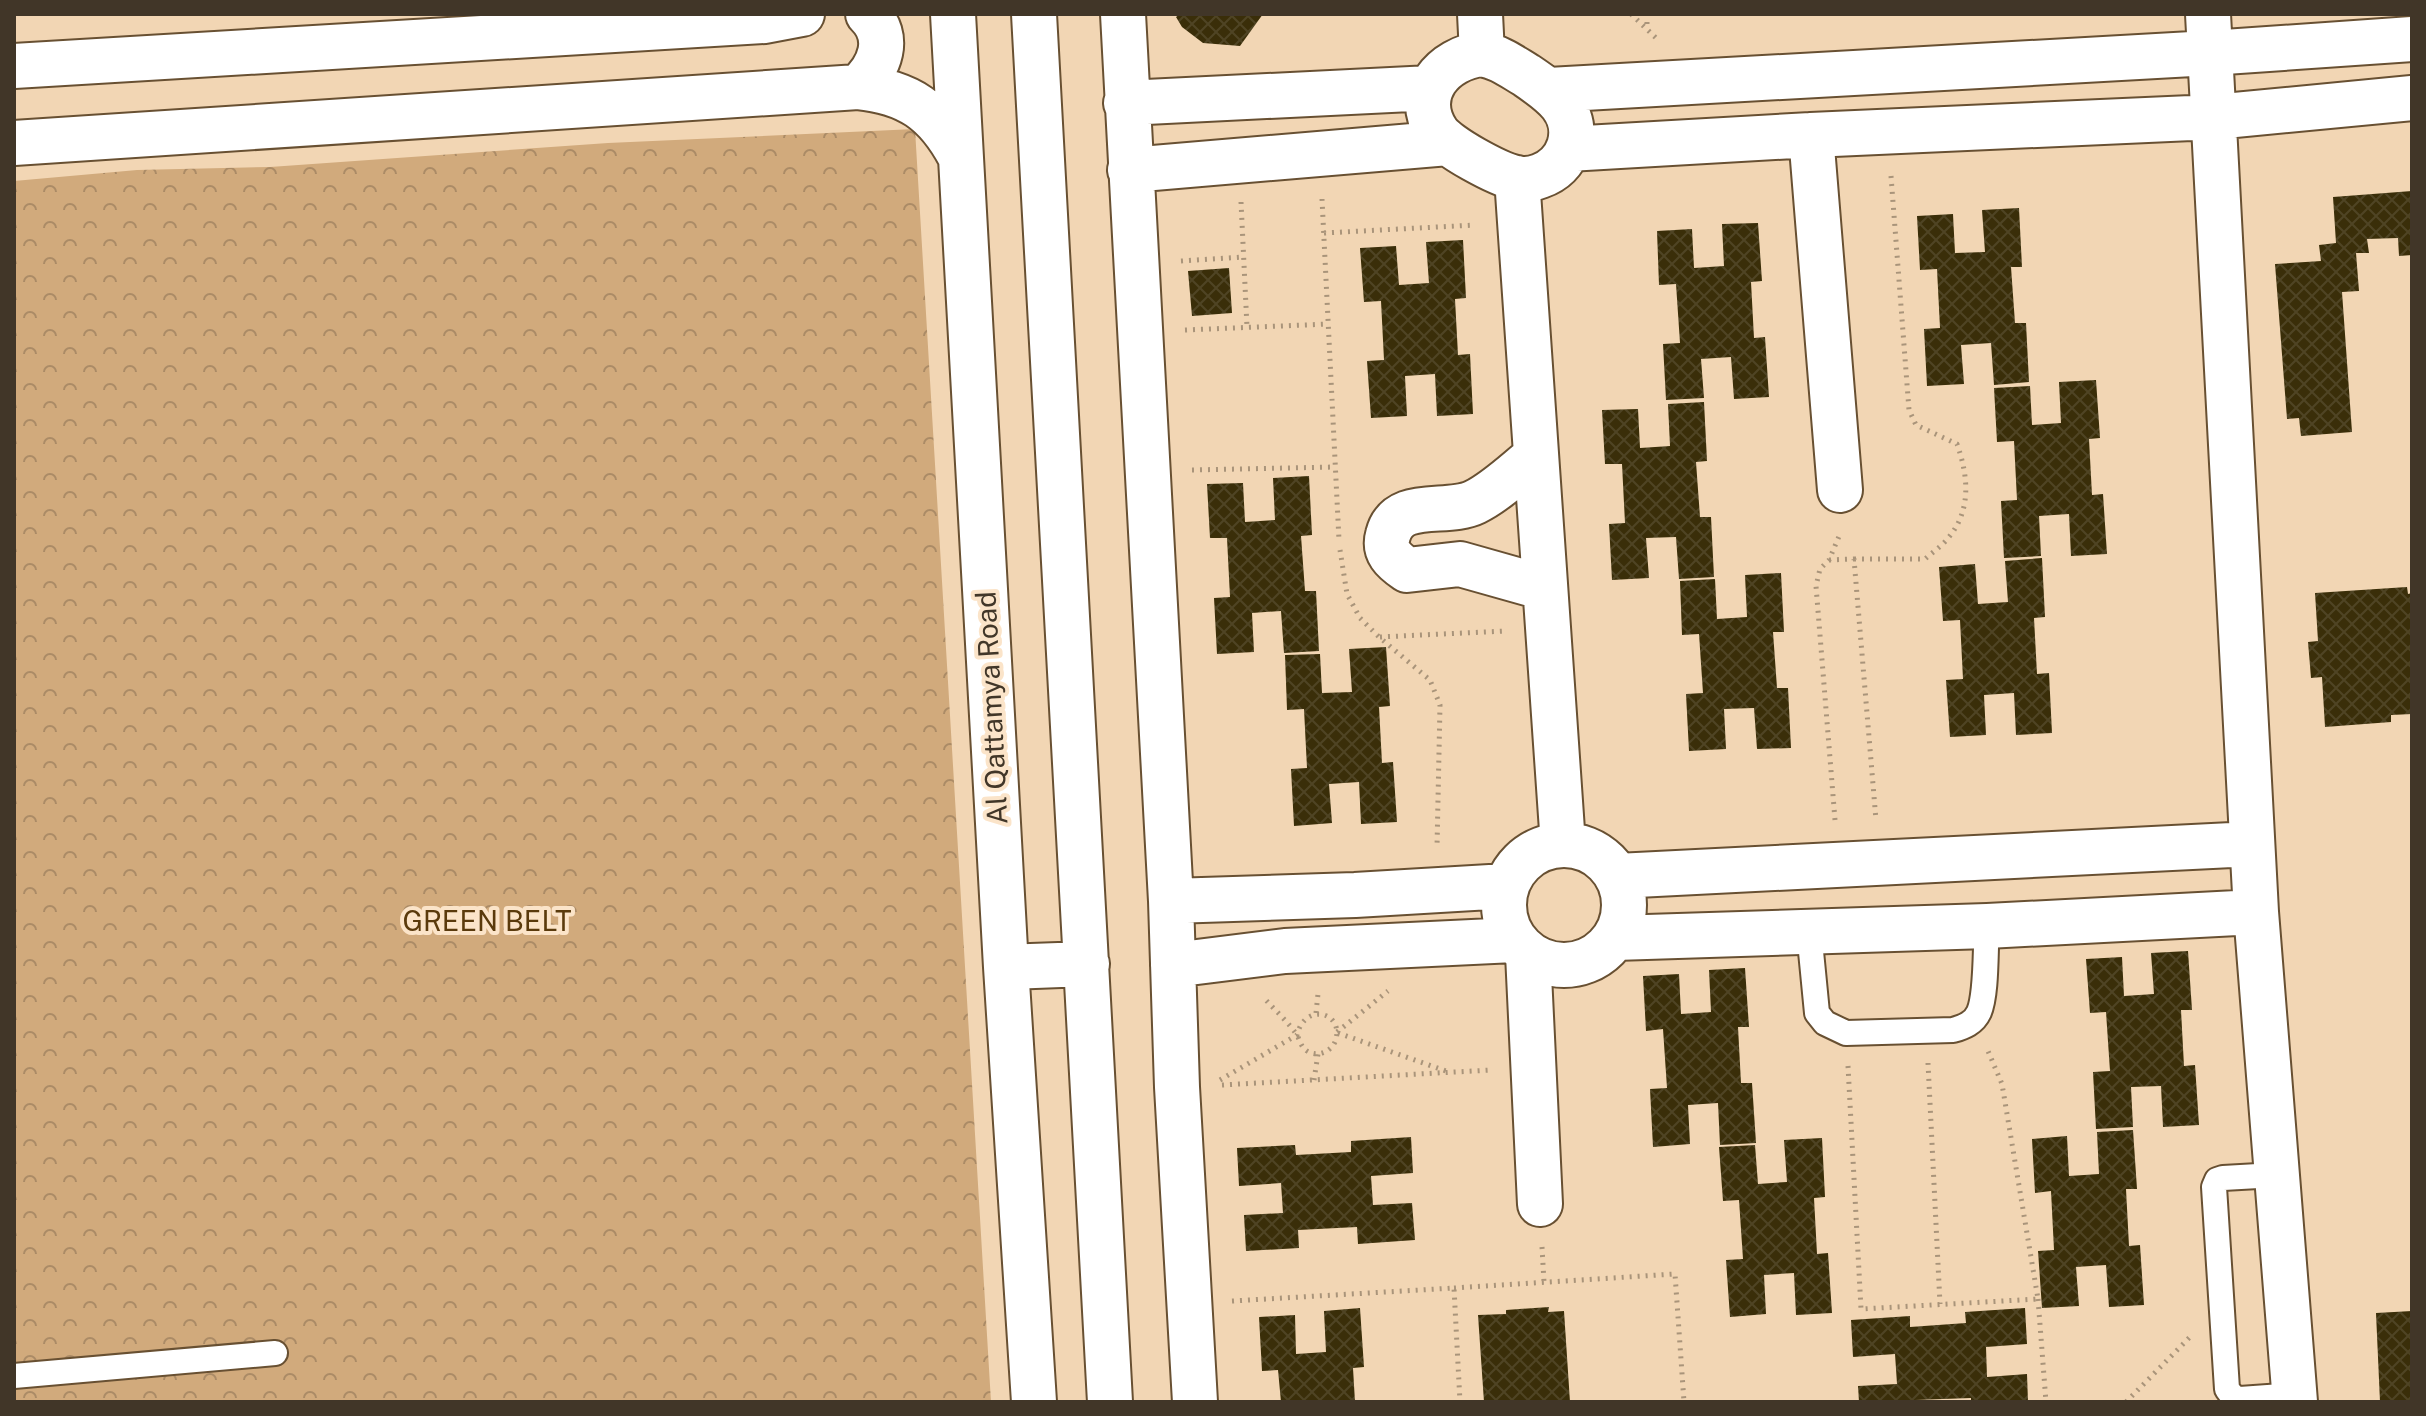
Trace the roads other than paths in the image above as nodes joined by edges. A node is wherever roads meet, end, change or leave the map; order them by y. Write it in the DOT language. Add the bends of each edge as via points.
graph roads {
  1 [pos="802,14"];
  2 [pos="868,14"];
  3 [pos="953,14"];
  4 [pos="1034,14"];
  5 [pos="1123,14"];
  6 [pos="1481,34"];
  7 [pos="2209,34"];
  8 [pos="2412,39"];
  9 [pos="14,66"];
  10 [pos="858,87"];
  11 [pos="1431,88"];
  12 [pos="1549,90"];
  13 [pos="2412,98"];
  14 [pos="1126,103"];
  15 [pos="2214,117"];
  16 [pos="1811,135"];
  17 [pos="14,143"];
  18 [pos="1448,143"];
  19 [pos="1568,149"];
  20 [pos="960,156"];
  21 [pos="1130,170"];
  22 [pos="1517,178"];
  23 [pos="1536,456"];
  24 [pos="1840,490"];
  25 [pos="1547,608"];
  26 [pos="2252,844"];
  27 [pos="1563,845"];
  28 [pos="1617,876"];
  29 [pos="1507,886"];
  30 [pos="1171,901"];
  31 [pos="2256,912"];
  32 [pos="1987,926"];
  33 [pos="1809,931"];
  34 [pos="1615,938"];
  35 [pos="1521,947"];
  36 [pos="1087,964"];
  37 [pos="1173,965"];
  38 [pos="1006,967"];
  39 [pos="2276,1175"];
  40 [pos="1540,1204"];
  41 [pos="275,1353"];
  42 [pos="14,1376"];
  43 [pos="2295,1398"];
  44 [pos="1034,1402"];
  45 [pos="1110,1402"];
  46 [pos="1195,1402"];
  1 -- 9 [label="street" via="765,21"];
  2 -- 10 [label="street" via="882,48 870,77"];
  3 -- 20 [label="street, Al Qattamya Road"];
  4 -- 36 [label="street"];
  5 -- 14 [label="street"];
  6 -- 11 [label="street"];
  6 -- 12 [label="street" via="1503,61"];
  7 -- 8 [label="street"];
  7 -- 12 [label="street"];
  7 -- 15 [label="street"];
  10 -- 17 [label="street"];
  10 -- 20 [label="street" via="901,95 919,106 950,137"];
  11 -- 14 [label="street"];
  11 -- 18 [label="street" via="1432,118"];
  12 -- 19 [label="street" via="1571,123"];
  13 -- 15 [label="street"];
  14 -- 21 [label="street"];
  15 -- 16 [label="street"];
  15 -- 26 [label="street"];
  16 -- 19 [label="street"];
  16 -- 24 [label="street"];
  18 -- 21 [label="street"];
  18 -- 22 [label="street"];
  19 -- 22 [label="street" via="1549,172"];
  20 -- 38 [label="street, Al Qattamya Road"];
  21 -- 30 [label="street"];
  22 -- 23 [label="street"];
  23 -- 25 [label="street"];
  23 -- 25 [label="street" via="1476,502 1405,512 1391,524 1386,542 1392,559 1407,570 1460,564"];
  25 -- 27 [label="street"];
  26 -- 28 [label="street"];
  26 -- 31 [label="street"];
  27 -- 28 [label="street" via="1600,856"];
  27 -- 29 [label="street" via="1534,852 1513,872"];
  28 -- 34 [label="street" via="1624,907"];
  29 -- 30 [label="street"];
  29 -- 35 [label="street" via="1504,914"];
  30 -- 37 [label="street"];
  31 -- 32 [label="street"];
  31 -- 39 [label="street"];
  32 -- 33 [label="street"];
  32 -- 33 [label="lane" via="1981,1000 1973,1020 1953,1030 1846,1033 1825,1023 1817,1013"];
  33 -- 34 [label="street"];
  34 -- 35 [label="street" via="1591,960 1576,965 1543,962"];
  35 -- 37 [label="street" via="1285,951"];
  35 -- 40 [label="street" via="1534,1068"];
  36 -- 38 [label="street"];
  36 -- 45 [label="street"];
  37 -- 46 [label="street"];
  38 -- 44 [label="street, Al Qattamya Road"];
  39 -- 43 [label="street"];
  39 -- 43 [label="lane" via="2223,1178 2214,1187 2227,1389 2240,1399"];
  41 -- 42 [label="lane"];
}
